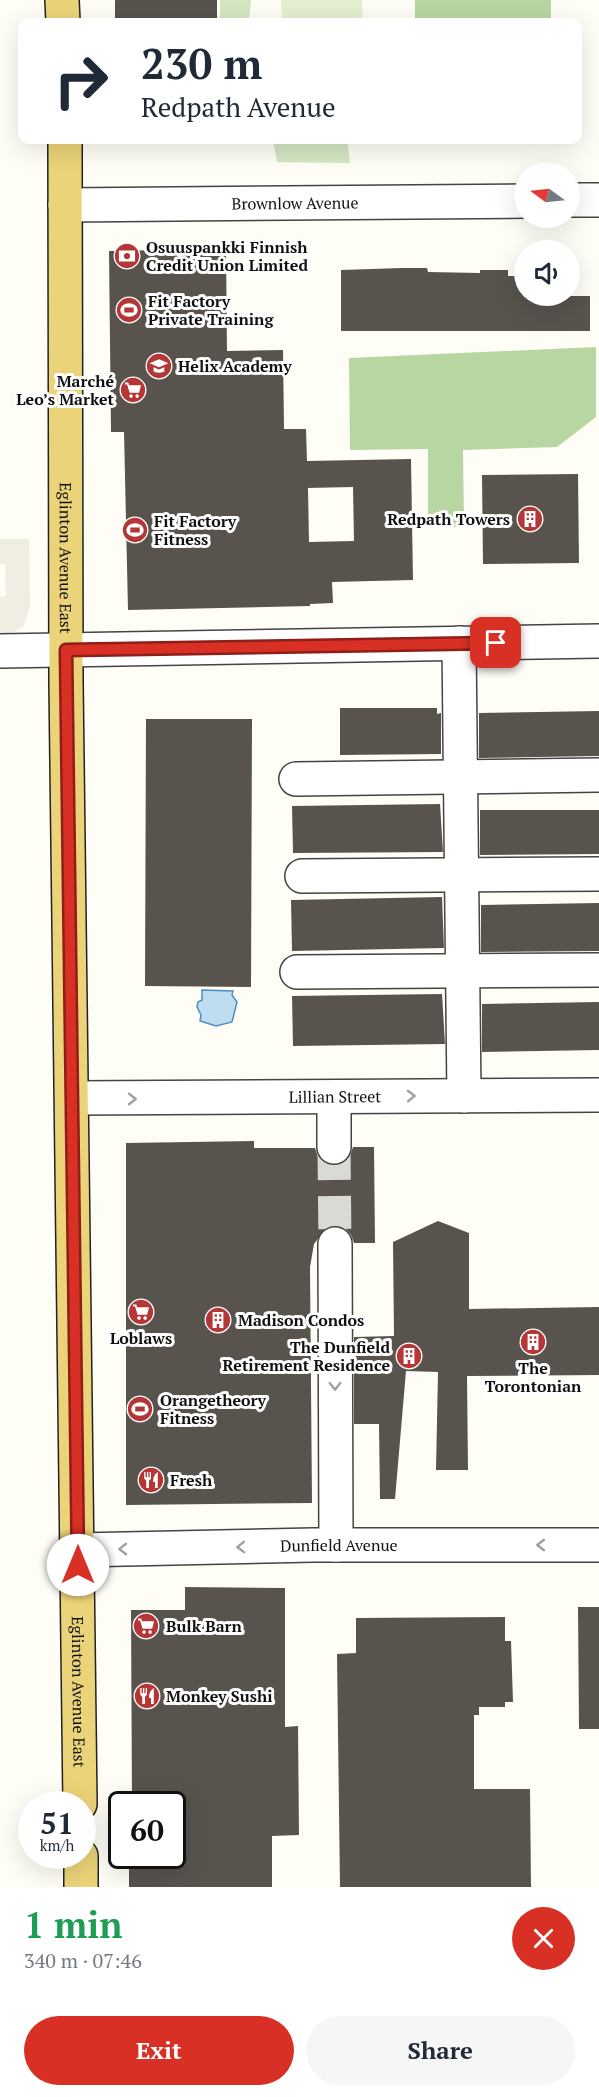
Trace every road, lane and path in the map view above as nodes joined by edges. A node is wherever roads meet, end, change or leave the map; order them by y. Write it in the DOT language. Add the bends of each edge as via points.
graph roads {
  1 [pos="62,0"];
  2 [pos="63,18"];
  3 [pos="65,144"];
  4 [pos="580,200"];
  5 [pos="599,200"];
  6 [pos="514,201"];
  7 [pos="65,205"];
  8 [pos="599,641"];
  9 [pos="459,643"];
  10 [pos="66,650"];
  11 [pos="0,651"];
  12 [pos="599,775"];
  13 [pos="460,778"];
  14 [pos="296,779"];
  15 [pos="599,874"];
  16 [pos="302,876"];
  17 [pos="462,877"];
  18 [pos="463,970"];
  19 [pos="599,970"];
  20 [pos="297,972"];
  21 [pos="599,1095"];
  22 [pos="464,1096"];
  23 [pos="73,1098"];
  24 [pos="334,1098"];
  25 [pos="334,1148"];
  26 [pos="335,1244"];
  27 [pos="336,1545"];
  28 [pos="599,1545"];
  29 [pos="78,1550"];
  30 [pos="80,1791"];
  31 [pos="81,1869"];
  32 [pos="81,1887"];
  1 -- 2 [label="main road"];
  3 -- 7 [label="main road, Eglinton Avenue East"];
  4 -- 5 [label="street"];
  6 -- 7 [label="street, Brownlow Avenue"];
  7 -- 10 [label="main road, Eglinton Avenue East"];
  8 -- 9 [label="street"];
  9 -- 10 [label="street"];
  9 -- 13 [label="street"];
  10 -- 11 [label="street"];
  10 -- 23 [label="main road, Eglinton Avenue East"];
  12 -- 13 [label="street"];
  13 -- 14 [label="street"];
  13 -- 17 [label="street"];
  15 -- 17 [label="street"];
  16 -- 17 [label="street"];
  17 -- 18 [label="street"];
  18 -- 19 [label="street"];
  18 -- 20 [label="street"];
  18 -- 22 [label="street"];
  21 -- 22 [label="street, Lillian Street"];
  24 -- 22 [label="street, Lillian Street, one-way"];
  23 -- 24 [label="street, Lillian Street, one-way"];
  23 -- 29 [label="main road, Eglinton Avenue East"];
  24 -- 25 [label="street"];
  26 -- 27 [label="street, one-way"];
  28 -- 27 [label="street, Dunfield Avenue, one-way"];
  27 -- 29 [label="street, Dunfield Avenue, one-way"];
  29 -- 30 [label="main road, Eglinton Avenue East"];
  31 -- 32 [label="main road"];
}
